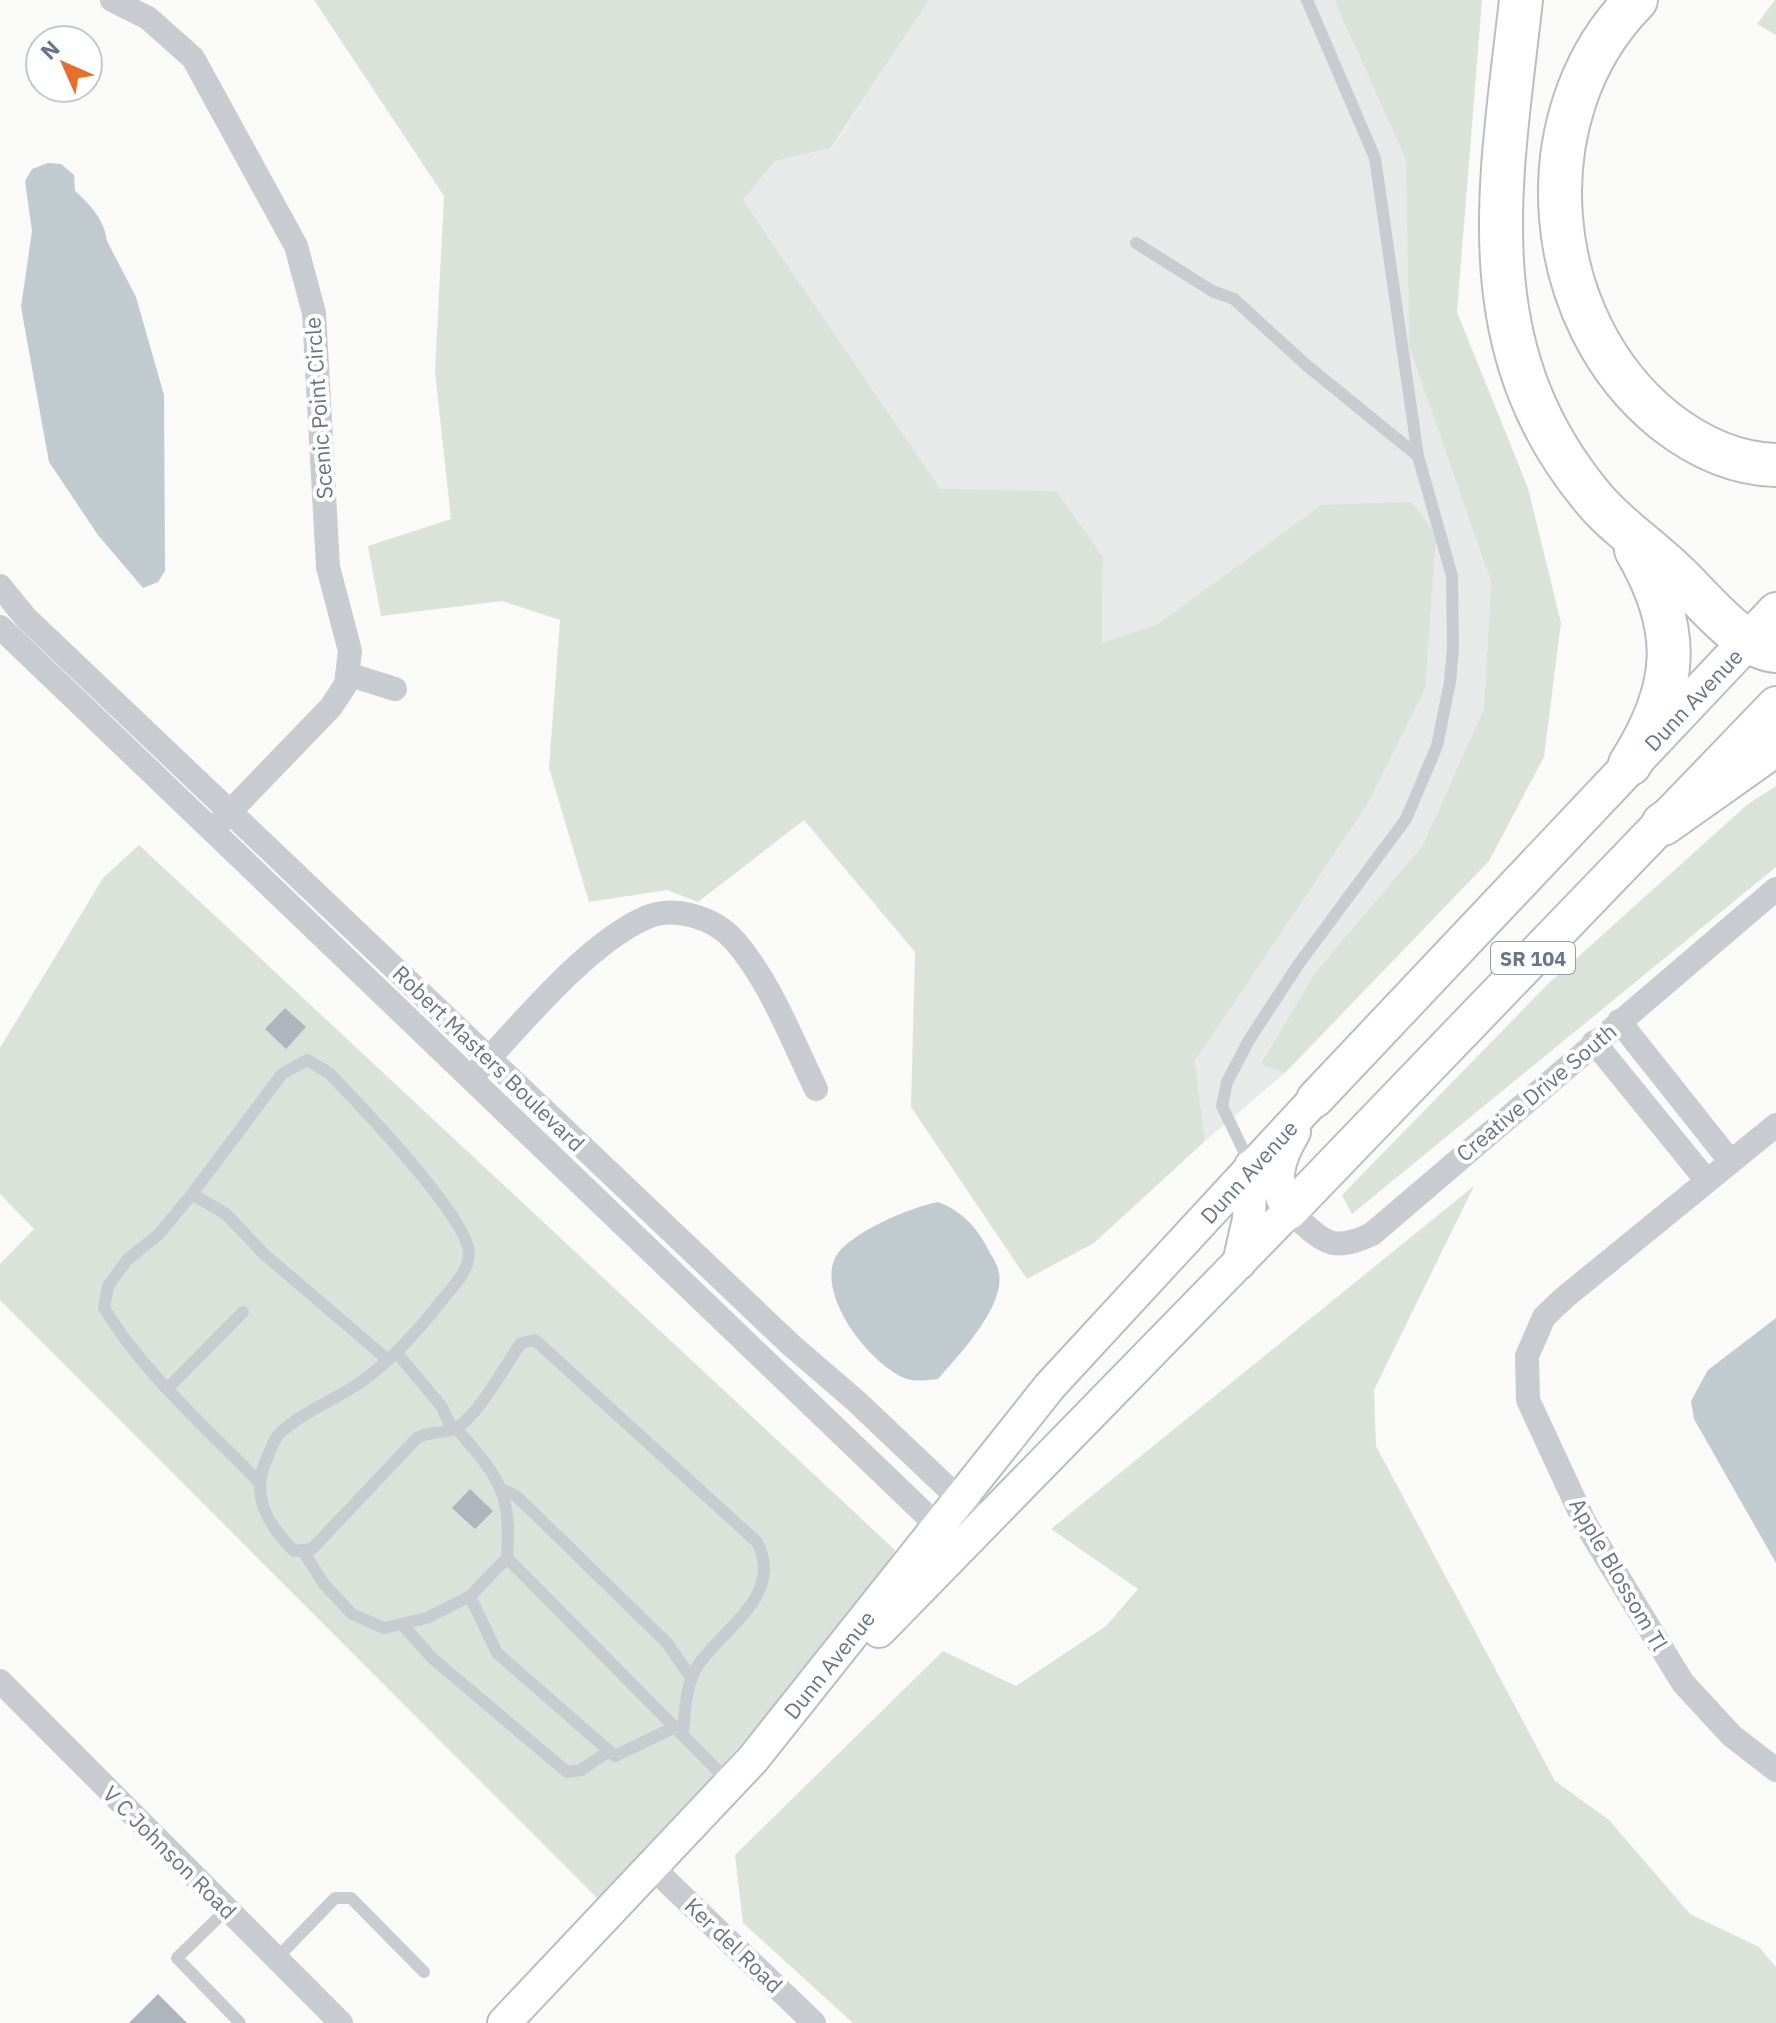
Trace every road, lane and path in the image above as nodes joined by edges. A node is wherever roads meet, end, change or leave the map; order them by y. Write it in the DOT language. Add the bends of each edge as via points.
graph roads {
  1 [pos="112,0"];
  2 [pos="1307,0"];
  3 [pos="1521,0"];
  4 [pos="1636,0"];
  5 [pos="1136,243"];
  6 [pos="1418,456"];
  7 [pos="1776,465"];
  8 [pos="1628,535"];
  9 [pos="0,586"];
  10 [pos="1776,611"];
  11 [pos="0,627"];
  12 [pos="1761,646"];
  13 [pos="347,674"];
  14 [pos="395,689"];
  15 [pos="1776,705"];
  16 [pos="1776,744"];
  17 [pos="1630,764"];
  18 [pos="230,811"];
  19 [pos="1663,824"];
  20 [pos="211,831"];
  21 [pos="1776,889"];
  22 [pos="1619,1021"];
  23 [pos="1594,1042"];
  24 [pos="489,1058"];
  25 [pos="470,1078"];
  26 [pos="816,1089"];
  27 [pos="1315,1099"];
  28 [pos="1776,1125"];
  29 [pos="1731,1162"];
  30 [pos="1251,1166"];
  31 [pos="1707,1181"];
  32 [pos="192,1194"];
  33 [pos="1289,1211"];
  34 [pos="1239,1263"];
  35 [pos="243,1312"];
  36 [pos="392,1357"];
  37 [pos="168,1388"];
  38 [pos="454,1429"];
  39 [pos="260,1483"];
  40 [pos="503,1490"];
  41 [pos="960,1500"];
  42 [pos="985,1524"];
  43 [pos="950,1538"];
  44 [pos="303,1551"];
  45 [pos="507,1558"];
  46 [pos="470,1596"];
  47 [pos="402,1624"];
  48 [pos="692,1679"];
  49 [pos="0,1681"];
  50 [pos="679,1731"];
  51 [pos="609,1751"];
  52 [pos="1776,1770"];
  53 [pos="731,1784"];
  54 [pos="653,1868"];
  55 [pos="227,1909"];
  56 [pos="277,1958"];
  57 [pos="424,1972"];
  58 [pos="240,2023"];
  59 [pos="341,2023"];
  60 [pos="504,2023"];
  61 [pos="814,2023"];
  1 -- 13 [label="street, Scenic Point Circle" via="148,18 193,58 296,246 314,313 328,567 350,651"];
  2 -- 6 [label="lane" via="1375,158"];
  3 -- 8 [label="highway" via="1499,242 1515,357 1565,461"];
  4 -- 7 [label="highway" via="1599,47 1572,105 1559,194 1568,266 1584,314 1607,358 1652,410 1694,442 1739,459"];
  5 -- 6 [label="lane" via="1234,299"];
  6 -- 30 [label="lane" via="1452,576 1453,648 1444,716 1426,777 1406,819 1298,965 1227,1082 1222,1106"];
  8 -- 12 [label="highway"];
  8 -- 17 [label="highway" via="1656,585 1670,643 1663,701"];
  9 -- 18 [label="street, Robert Masters Boulevard" via="26,618"];
  10 -- 12 [label="main road, Dunn Avenue / SR 104"];
  11 -- 20 [label="street, Robert Masters Boulevard"];
  12 -- 17 [label="main road, Dunn Avenue / SR 104"];
  13 -- 14 [label="street"];
  13 -- 18 [label="street, Scenic Point Circle" via="331,707"];
  15 -- 19 [label="main road, Dunn Avenue / SR 104"];
  16 -- 19 [label="highway"];
  17 -- 27 [label="main road, Dunn Avenue / SR 104"];
  18 -- 20 [label="street, Scenic Point Circle"];
  18 -- 24 [label="street, Robert Masters Boulevard"];
  19 -- 33 [label="main road, Dunn Avenue / SR 104"];
  20 -- 25 [label="street, Robert Masters Boulevard"];
  21 -- 22 [label="street, Creative Drive South"];
  22 -- 23 [label="street, Creative Drive South"];
  22 -- 29 [label="street"];
  23 -- 31 [label="street"];
  23 -- 33 [label="street, Creative Drive South" via="1372,1234 1333,1246"];
  24 -- 25 [label="street"];
  24 -- 26 [label="street" via="613,936 647,916 677,912 720,927 749,959"];
  24 -- 41 [label="street, Robert Masters Boulevard"];
  25 -- 43 [label="street, Robert Masters Boulevard"];
  27 -- 30 [label="main road, Dunn Avenue / SR 104"];
  27 -- 33 [label="main road" via="1282,1152 1276,1175"];
  28 -- 29 [label="street, Apple Blossom Tl"];
  29 -- 31 [label="street, Apple Blossom Tl"];
  30 -- 34 [label="main road" via="1249,1219"];
  30 -- 41 [label="main road, Dunn Avenue / SR 104" via="1050,1386"];
  31 -- 52 [label="street, Apple Blossom Tl" via="1544,1317 1527,1356 1528,1400 1585,1523 1683,1683 1732,1736"];
  32 -- 36 [label="lane" via="226,1214 264,1254"];
  32 -- 36 [label="lane" via="282,1074 307,1060 329,1073 435,1190 469,1252 465,1272"];
  32 -- 37 [label="lane" via="159,1234 127,1260 108,1286 104,1308"];
  33 -- 34 [label="main road, Dunn Avenue / SR 104"];
  34 -- 42 [label="main road, Dunn Avenue / SR 104"];
  35 -- 37 [label="lane"];
  36 -- 38 [label="lane" via="442,1407"];
  36 -- 39 [label="lane" via="277,1436"];
  37 -- 39 [label="lane"];
  38 -- 40 [label="lane"];
  38 -- 44 [label="lane" via="417,1438 312,1549"];
  38 -- 48 [label="lane" via="467,1420 521,1343 535,1340 757,1542 765,1567 759,1592"];
  39 -- 44 [label="lane" via="259,1497 272,1529 294,1551"];
  40 -- 45 [label="lane" via="510,1518"];
  40 -- 48 [label="lane" via="515,1495 667,1643"];
  41 -- 42 [label="street, Robert Masters Boulevard"];
  41 -- 43 [label="main road, Dunn Avenue / SR 104"];
  42 -- 43 [label="main road, Dunn Avenue / SR 104"];
  43 -- 53 [label="main road, Dunn Avenue / SR 104"];
  44 -- 47 [label="lane" via="352,1614 384,1628"];
  45 -- 46 [label="lane"];
  45 -- 50 [label="lane"];
  46 -- 47 [label="lane"];
  46 -- 51 [label="lane" via="497,1653"];
  47 -- 51 [label="lane" via="432,1658 567,1772 581,1770"];
  48 -- 50 [label="lane"];
  49 -- 55 [label="street, V C Johnson Road"];
  50 -- 51 [label="lane" via="615,1756"];
  50 -- 53 [label="lane"];
  53 -- 54 [label="main road, Dunn Avenue / SR 104"];
  54 -- 60 [label="main road, Dunn Avenue / SR 104"];
  54 -- 61 [label="street, Ker del Road"];
  55 -- 56 [label="street, V C Johnson Road"];
  55 -- 58 [label="lane" via="177,1958"];
  56 -- 57 [label="lane" via="335,1898 343,1897 351,1898"];
  56 -- 59 [label="street, V C Johnson Road"];
}
